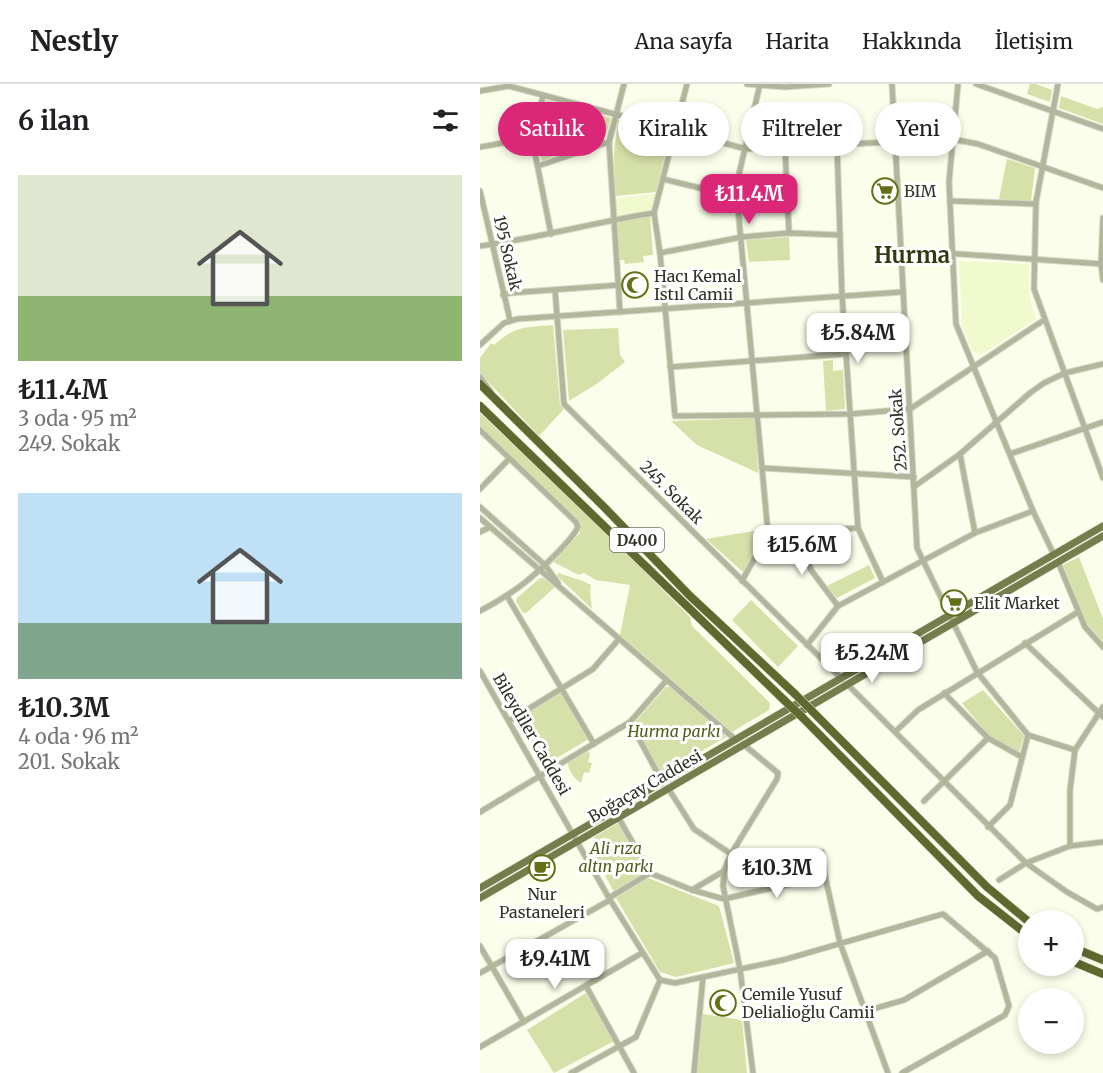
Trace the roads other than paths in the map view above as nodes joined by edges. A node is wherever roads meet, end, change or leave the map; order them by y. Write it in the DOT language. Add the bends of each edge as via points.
graph roads {
  1 [pos="624,84"];
  2 [pos="687,84"];
  3 [pos="747,84"];
  4 [pos="829,84"];
  5 [pos="892,84"];
  6 [pos="958,84"];
  7 [pos="976,84"];
  8 [pos="1058,84"];
  9 [pos="509,85"];
  10 [pos="760,85"];
  11 [pos="480,91"];
  12 [pos="543,96"];
  13 [pos="541,102"];
  14 [pos="683,102"];
  15 [pos="756,102"];
  16 [pos="893,102"];
  17 [pos="956,102"];
  18 [pos="1053,112"];
  19 [pos="617,115"];
  20 [pos="1103,129"];
  21 [pos="961,141"];
  22 [pos="609,142"];
  23 [pos="498,144"];
  24 [pos="480,147"];
  25 [pos="536,156"];
  26 [pos="669,156"];
  27 [pos="744,156"];
  28 [pos="785,156"];
  29 [pos="837,156"];
  30 [pos="896,156"];
  31 [pos="951,156"];
  32 [pos="538,166"];
  33 [pos="1041,167"];
  34 [pos="663,179"];
  35 [pos="1103,188"];
  36 [pos="480,191"];
  37 [pos="737,197"];
  38 [pos="950,201"];
  39 [pos="1036,204"];
  40 [pos="654,213"];
  41 [pos="1103,218"];
  42 [pos="614,219"];
  43 [pos="488,224"];
  44 [pos="480,226"];
  45 [pos="789,233"];
  46 [pos="551,234"];
  47 [pos="840,235"];
  48 [pos="742,237"];
  49 [pos="493,245"];
  50 [pos="480,246"];
  51 [pos="901,250"];
  52 [pos="953,252"];
  53 [pos="660,253"];
  54 [pos="1034,260"];
  55 [pos="1102,264"];
  56 [pos="1103,280"];
  57 [pos="619,285"];
  58 [pos="555,290"];
  59 [pos="902,292"];
  60 [pos="503,295"];
  61 [pos="842,295"];
  62 [pos="748,304"];
  63 [pos="666,309"];
  64 [pos="620,312"];
  65 [pos="556,316"];
  66 [pos="510,320"];
  67 [pos="1044,320"];
  68 [pos="480,346"];
  69 [pos="845,354"];
  70 [pos="753,360"];
  71 [pos="1103,364"];
  72 [pos="670,367"];
  73 [pos="973,367"];
  74 [pos="1065,373"];
  75 [pos="480,376"];
  76 [pos="480,384"];
  77 [pos="495,399"];
  78 [pos="480,406"];
  79 [pos="910,409"];
  80 [pos="758,414"];
  81 [pos="850,414"];
  82 [pos="1103,422"];
  83 [pos="997,423"];
  84 [pos="1085,428"];
  85 [pos="480,430"];
  86 [pos="960,454"];
  87 [pos="1010,454"];
  88 [pos="509,459"];
  89 [pos="762,468"];
  90 [pos="854,474"];
  91 [pos="914,477"];
  92 [pos="1103,478"];
  93 [pos="915,486"];
  94 [pos="480,489"];
  95 [pos="480,507"];
  96 [pos="1033,511"];
  97 [pos="480,518"];
  98 [pos="490,526"];
  99 [pos="1103,526"];
  100 [pos="858,528"];
  101 [pos="804,531"];
  102 [pos="480,532"];
  103 [pos="768,533"];
  104 [pos="975,533"];
  105 [pos="1103,536"];
  106 [pos="1056,558"];
  107 [pos="923,560"];
  108 [pos="545,565"];
  109 [pos="539,570"];
  110 [pos="742,581"];
  111 [pos="883,582"];
  112 [pos="559,585"];
  113 [pos="507,596"];
  114 [pos="838,606"];
  115 [pos="480,610"];
  116 [pos="1078,612"];
  117 [pos="951,619"];
  118 [pos="619,639"];
  119 [pos="1025,643"];
  120 [pos="807,645"];
  121 [pos="1103,647"];
  122 [pos="977,672"];
  123 [pos="481,675"];
  124 [pos="666,681"];
  125 [pos="844,682"];
  126 [pos="563,689"];
  127 [pos="944,693"];
  128 [pos="1103,707"];
  129 [pos="1101,715"];
  130 [pos="509,721"];
  131 [pos="630,722"];
  132 [pos="896,731"];
  133 [pos="1028,735"];
  134 [pos="988,738"];
  135 [pos="736,740"];
  136 [pos="594,744"];
  137 [pos="744,744"];
  138 [pos="1075,750"];
  139 [pos="1022,756"];
  140 [pos="541,777"];
  141 [pos="943,780"];
  142 [pos="666,785"];
  143 [pos="924,801"];
  144 [pos="481,809"];
  145 [pos="618,817"];
  146 [pos="988,827"];
  147 [pos="576,838"];
  148 [pos="1103,842"];
  149 [pos="1070,846"];
  150 [pos="822,852"];
  151 [pos="731,854"];
  152 [pos="1026,863"];
  153 [pos="724,871"];
  154 [pos="650,873"];
  155 [pos="825,876"];
  156 [pos="999,880"];
  157 [pos="480,888"];
  158 [pos="692,890"];
  159 [pos="480,898"];
  160 [pos="610,899"];
  161 [pos="724,899"];
  162 [pos="1103,907"];
  163 [pos="1018,913"];
  164 [pos="1018,927"];
  165 [pos="840,944"];
  166 [pos="480,946"];
  167 [pos="988,951"];
  168 [pos="1084,952"];
  169 [pos="642,953"];
  170 [pos="1103,960"];
  171 [pos="492,966"];
  172 [pos="1084,966"];
  173 [pos="740,969"];
  174 [pos="480,973"];
  175 [pos="1103,974"];
  176 [pos="703,977"];
  177 [pos="660,980"];
  178 [pos="586,986"];
  179 [pos="867,1011"];
  180 [pos="524,1022"];
  181 [pos="619,1046"];
  182 [pos="480,1047"];
  183 [pos="571,1073"];
  184 [pos="634,1073"];
  185 [pos="694,1073"];
  186 [pos="753,1073"];
  187 [pos="888,1073"];
  188 [pos="902,1073"];
  1 -- 19 [label="street"];
  2 -- 14 [label="street"];
  3 -- 10 [label="street"];
  4 -- 10 [label="street"];
  5 -- 16 [label="street, 252. Sokak"];
  6 -- 17 [label="street"];
  7 -- 18 [label="street"];
  8 -- 18 [label="street"];
  9 -- 11 [label="street"];
  9 -- 12 [label="street"];
  10 -- 15 [label="street"];
  12 -- 13 [label="street"];
  12 -- 19 [label="street"];
  18 -- 20 [label="street"];
  18 -- 33 [label="street"];
  19 -- 22 [label="street"];
  21 -- 33 [label="street"];
  22 -- 32 [label="street"];
  22 -- 42 [label="street"];
  23 -- 24 [label="street"];
  25 -- 32 [label="street"];
  26 -- 34 [label="street"];
  27 -- 37 [label="street"];
  28 -- 45 [label="street"];
  29 -- 47 [label="street"];
  30 -- 51 [label="street, 252. Sokak"];
  31 -- 38 [label="street"];
  32 -- 46 [label="street"];
  33 -- 35 [label="street"];
  33 -- 39 [label="street"];
  34 -- 37 [label="street"];
  34 -- 40 [label="street"];
  36 -- 43 [label="street, 195 Sokak"];
  37 -- 48 [label="street"];
  38 -- 39 [label="street"];
  38 -- 52 [label="street"];
  39 -- 54 [label="street"];
  40 -- 42 [label="street"];
  40 -- 53 [label="street"];
  41 -- 55 [label="street"];
  42 -- 46 [label="street"];
  42 -- 57 [label="street"];
  43 -- 44 [label="street"];
  43 -- 49 [label="street, 195 Sokak"];
  45 -- 47 [label="street"];
  45 -- 48 [label="street"];
  46 -- 49 [label="street"];
  47 -- 61 [label="street"];
  48 -- 53 [label="street"];
  48 -- 62 [label="street"];
  49 -- 50 [label="street"];
  49 -- 60 [label="street, 195 Sokak"];
  51 -- 52 [label="street"];
  51 -- 59 [label="street, 252. Sokak"];
  52 -- 54 [label="street"];
  52 -- 73 [label="street" via="956,324"];
  53 -- 63 [label="street"];
  54 -- 55 [label="street"];
  54 -- 67 [label="street" via="1034,290"];
  55 -- 56 [label="street"];
  57 -- 58 [label="street"];
  57 -- 64 [label="street"];
  58 -- 60 [label="street"];
  58 -- 65 [label="street, 245. Sokak"];
  59 -- 61 [label="street"];
  59 -- 79 [label="street, 252. Sokak"];
  60 -- 66 [label="street, 195 Sokak"];
  61 -- 62 [label="street"];
  61 -- 69 [label="street"];
  62 -- 63 [label="street"];
  62 -- 70 [label="street"];
  63 -- 64 [label="street"];
  63 -- 72 [label="street"];
  64 -- 65 [label="street"];
  65 -- 66 [label="street"];
  65 -- 110 [label="street, 245. Sokak" via="564,404"];
  66 -- 68 [label="street"];
  67 -- 73 [label="street"];
  67 -- 74 [label="street"];
  69 -- 70 [label="street"];
  69 -- 81 [label="street"];
  70 -- 72 [label="street"];
  70 -- 80 [label="street"];
  71 -- 74 [label="street"];
  72 -- 80 [label="street" via="675,416"];
  73 -- 79 [label="street"];
  73 -- 83 [label="street"];
  74 -- 83 [label="street" via="1030,393"];
  74 -- 84 [label="street"];
  75 -- 77 [label="street"];
  76 -- 77 [label="highway, D400"];
  77 -- 163 [label="highway, D400, bridge" via="690,596"];
  78 -- 164 [label="highway, D400, bridge" via="802,717 978,896"];
  79 -- 81 [label="street"];
  79 -- 91 [label="street, 252. Sokak"];
  80 -- 81 [label="street"];
  80 -- 89 [label="street"];
  81 -- 90 [label="street"];
  82 -- 84 [label="street"];
  83 -- 86 [label="street"];
  83 -- 87 [label="street"];
  84 -- 87 [label="street"];
  84 -- 92 [label="street"];
  85 -- 88 [label="street"];
  86 -- 93 [label="street"];
  86 -- 104 [label="street"];
  87 -- 96 [label="street"];
  88 -- 94 [label="street"];
  88 -- 108 [label="street" via="578,525"];
  89 -- 90 [label="street"];
  89 -- 103 [label="street"];
  90 -- 91 [label="street"];
  90 -- 100 [label="street"];
  91 -- 93 [label="street, 252. Sokak"];
  93 -- 107 [label="street, 252. Sokak" via="917,548"];
  95 -- 108 [label="street"];
  96 -- 104 [label="street"];
  96 -- 106 [label="street"];
  97 -- 98 [label="street"];
  98 -- 102 [label="street"];
  98 -- 109 [label="street"];
  99 -- 106 [label="main road, Boğaçay Caddesi"];
  100 -- 101 [label="street"];
  100 -- 111 [label="street"];
  101 -- 103 [label="street"];
  101 -- 114 [label="street" via="811,570"];
  103 -- 110 [label="street"];
  104 -- 107 [label="street"];
  105 -- 106 [label="main road, Boğaçay Caddesi"];
  106 -- 116 [label="street"];
  106 -- 117 [label="main road, Boğaçay Caddesi"];
  107 -- 111 [label="street"];
  107 -- 117 [label="street, 252. Sokak"];
  108 -- 109 [label="street"];
  108 -- 112 [label="street"];
  109 -- 112 [label="street"];
  109 -- 113 [label="street"];
  110 -- 120 [label="street, 245. Sokak"];
  111 -- 114 [label="street"];
  112 -- 118 [label="street"];
  113 -- 115 [label="street"];
  113 -- 126 [label="street"];
  114 -- 120 [label="street"];
  116 -- 119 [label="street"];
  116 -- 121 [label="street" via="1085,627"];
  117 -- 122 [label="street, 252. Sokak"];
  117 -- 125 [label="main road, Boğaçay Caddesi"];
  118 -- 124 [label="street"];
  118 -- 126 [label="street" via="596,667"];
  119 -- 122 [label="street"];
  119 -- 129 [label="street"];
  120 -- 125 [label="street, 245. Sokak"];
  122 -- 127 [label="street"];
  122 -- 133 [label="street, 252. Sokak"];
  123 -- 130 [label="street, Bileydiler Caddesi"];
  124 -- 131 [label="street"];
  124 -- 135 [label="street"];
  125 -- 132 [label="street, 245. Sokak"];
  125 -- 135 [label="main road, Boğaçay Caddesi"];
  125 -- 137 [label="main road, Boğaçay Caddesi"];
  126 -- 130 [label="street"];
  126 -- 136 [label="street"];
  127 -- 132 [label="street"];
  127 -- 134 [label="street"];
  128 -- 129 [label="street"];
  129 -- 138 [label="street"];
  130 -- 140 [label="street, Bileydiler Caddesi"];
  131 -- 136 [label="street"];
  131 -- 142 [label="street"];
  132 -- 141 [label="street, 245. Sokak"];
  133 -- 138 [label="street"];
  133 -- 139 [label="street"];
  134 -- 139 [label="street"];
  134 -- 141 [label="street"];
  135 -- 142 [label="main road, Boğaçay Caddesi"];
  136 -- 140 [label="street"];
  137 -- 142 [label="main road, Boğaçay Caddesi"];
  137 -- 151 [label="street" via="778,773"];
  138 -- 149 [label="street"];
  139 -- 146 [label="street" via="1010,804"];
  140 -- 144 [label="street"];
  140 -- 147 [label="street, Bileydiler Caddesi"];
  141 -- 143 [label="street"];
  141 -- 146 [label="street, 245. Sokak"];
  142 -- 145 [label="main road, Boğaçay Caddesi"];
  142 -- 147 [label="main road, Boğaçay Caddesi"];
  142 -- 151 [label="street" via="694,829"];
  145 -- 147 [label="main road, Boğaçay Caddesi"];
  145 -- 154 [label="street"];
  146 -- 152 [label="street, 245. Sokak"];
  147 -- 157 [label="main road, Boğaçay Caddesi"];
  147 -- 159 [label="main road, Boğaçay Caddesi"];
  147 -- 160 [label="street, Bileydiler Caddesi"];
  148 -- 149 [label="street"];
  149 -- 152 [label="street"];
  150 -- 155 [label="street"];
  151 -- 153 [label="street"];
  152 -- 156 [label="street"];
  152 -- 162 [label="street, 245. Sokak" via="1077,898 1097,909"];
  153 -- 158 [label="street"];
  153 -- 161 [label="street"];
  154 -- 158 [label="street"];
  154 -- 160 [label="street"];
  155 -- 161 [label="street"];
  155 -- 165 [label="street"];
  158 -- 161 [label="street"];
  160 -- 169 [label="street, Bileydiler Caddesi"];
  160 -- 171 [label="street"];
  161 -- 173 [label="street"];
  165 -- 167 [label="street" via="943,914"];
  165 -- 173 [label="street"];
  165 -- 179 [label="street"];
  166 -- 171 [label="street"];
  167 -- 179 [label="street" via="904,1000"];
  167 -- 188 [label="street" via="995,958 1009,1006 1005,1015"];
  168 -- 170 [label="highway"];
  169 -- 177 [label="street, Bileydiler Caddesi"];
  169 -- 178 [label="street"];
  171 -- 174 [label="street"];
  171 -- 180 [label="street"];
  172 -- 175 [label="highway"];
  173 -- 176 [label="street"];
  173 -- 186 [label="street"];
  176 -- 177 [label="street" via="675,983"];
  176 -- 185 [label="street"];
  177 -- 181 [label="street" via="636,1037"];
  178 -- 180 [label="street"];
  178 -- 181 [label="street"];
  179 -- 187 [label="street"];
  180 -- 182 [label="street"];
  181 -- 183 [label="street"];
  181 -- 184 [label="street"];
}
